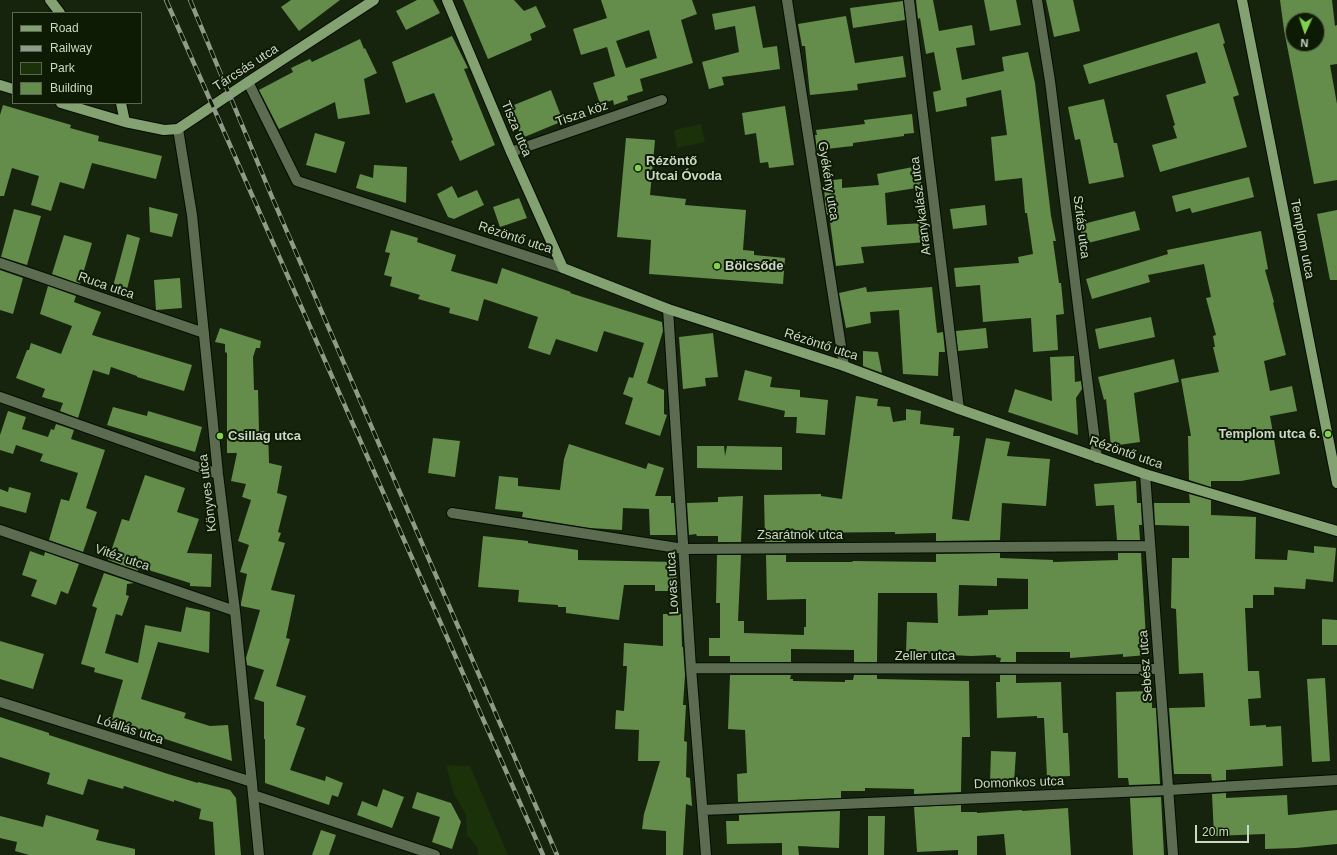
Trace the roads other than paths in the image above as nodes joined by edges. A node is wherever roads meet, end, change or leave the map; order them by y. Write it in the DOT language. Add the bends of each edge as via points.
graph roads {
  1 [pos="50,0"];
  2 [pos="374,0"];
  3 [pos="447,0"];
  4 [pos="787,0"];
  5 [pos="909,0"];
  6 [pos="1037,0"];
  7 [pos="1242,0"];
  8 [pos="59,12"];
  9 [pos="248,82"];
  10 [pos="0,85"];
  11 [pos="12,88"];
  12 [pos="662,100"];
  13 [pos="64,104"];
  14 [pos="120,104"];
  15 [pos="125,122"];
  16 [pos="178,129"];
  17 [pos="511,152"];
  18 [pos="0,263"];
  19 [pos="563,268"];
  20 [pos="668,309"];
  21 [pos="204,333"];
  22 [pos="844,366"];
  23 [pos="0,397"];
  24 [pos="959,409"];
  25 [pos="1098,458"];
  26 [pos="218,474"];
  27 [pos="1145,474"];
  28 [pos="1337,483"];
  29 [pos="452,513"];
  30 [pos="0,530"];
  31 [pos="1337,531"];
  32 [pos="1150,546"];
  33 [pos="684,549"];
  34 [pos="235,611"];
  35 [pos="691,668"];
  36 [pos="1159,669"];
  37 [pos="0,702"];
  38 [pos="1337,780"];
  39 [pos="252,782"];
  40 [pos="1169,790"];
  41 [pos="253,795"];
  42 [pos="703,810"];
  43 [pos="259,855"];
  44 [pos="435,855"];
  45 [pos="706,855"];
  46 [pos="1173,855"];
  1 -- 8 [label="main road"];
  2 -- 9 [label="main road, Tárcsás utca"];
  3 -- 17 [label="main road, Tisza utca"];
  4 -- 22 [label="street, Gyékény utca"];
  5 -- 24 [label="street, Aranykalász utca"];
  6 -- 25 [label="street, Szitás utca" via="1050,81"];
  7 -- 28 [label="main road, Templom utca"];
  9 -- 16 [label="main road, Tárcsás utca"];
  9 -- 19 [label="street, Rézöntő utca" via="297,181"];
  10 -- 11 [label="main road"];
  12 -- 17 [label="street, Tisza köz"];
  13 -- 15 [label="main road"];
  14 -- 15 [label="main road"];
  15 -- 16 [label="main road" via="164,130"];
  16 -- 21 [label="street, Könyves utca" via="192,215"];
  17 -- 19 [label="main road, Tisza utca"];
  18 -- 21 [label="street, Ruca utca"];
  19 -- 20 [label="main road, Rézöntő utca"];
  20 -- 22 [label="main road, Rézöntő utca"];
  20 -- 33 [label="street, Lovas utca"];
  21 -- 26 [label="street, Könyves utca"];
  22 -- 24 [label="main road, Rézöntő utca"];
  23 -- 26 [label="street"];
  24 -- 25 [label="main road, Rézöntő utca"];
  25 -- 27 [label="main road, Rézöntő utca"];
  26 -- 34 [label="street, Könyves utca"];
  27 -- 31 [label="main road, Rézöntő utca"];
  27 -- 32 [label="street, Sebész utca"];
  29 -- 33 [label="street, Zsarátnok utca"];
  30 -- 34 [label="street, Vitéz utca"];
  32 -- 33 [label="street, Zsarátnok utca"];
  32 -- 36 [label="street, Sebész utca"];
  33 -- 35 [label="street, Lovas utca"];
  34 -- 39 [label="street, Könyves utca"];
  35 -- 36 [label="street, Zeller utca"];
  35 -- 42 [label="street, Lovas utca"];
  36 -- 40 [label="street, Sebész utca"];
  37 -- 39 [label="street, Lóállás utca"];
  38 -- 40 [label="street, Domonkos utca"];
  39 -- 41 [label="street, Könyves utca"];
  40 -- 42 [label="street, Domonkos utca"];
  40 -- 46 [label="street, Sebész utca"];
  41 -- 43 [label="street, Könyves utca"];
  41 -- 44 [label="street"];
  42 -- 45 [label="street, Lovas utca"];
}
